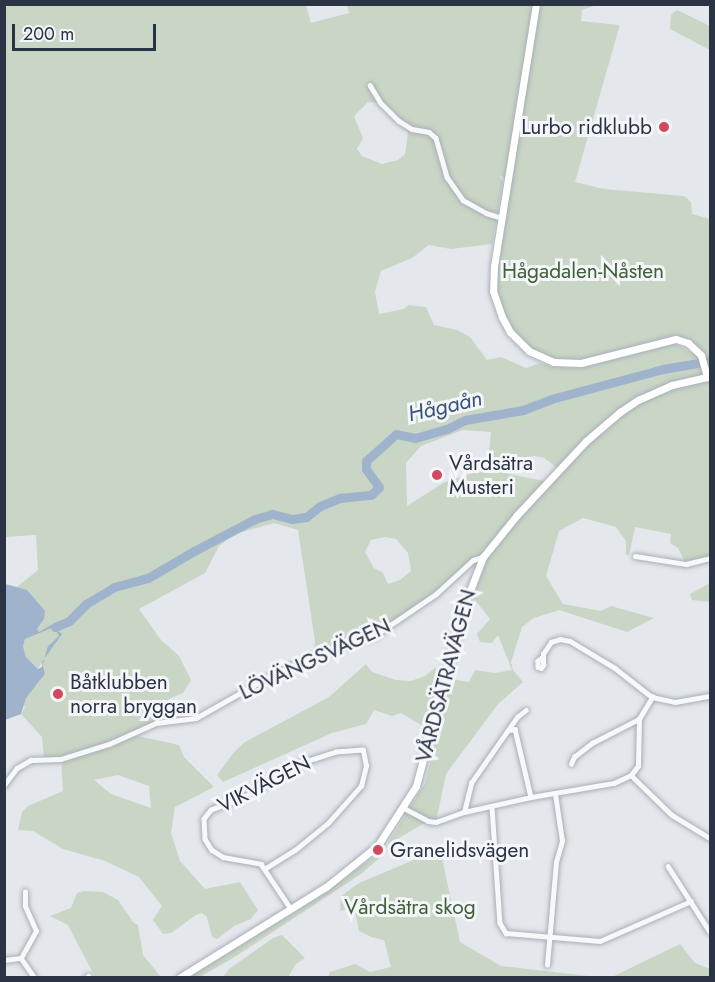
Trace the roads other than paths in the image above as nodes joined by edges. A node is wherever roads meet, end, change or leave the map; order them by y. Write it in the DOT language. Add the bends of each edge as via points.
graph roads {
  1 [pos="536,4"];
  2 [pos="370,86"];
  3 [pos="502,218"];
  4 [pos="709,377"];
  5 [pos="635,556"];
  6 [pos="483,557"];
  7 [pos="711,558"];
  8 [pos="542,658"];
  9 [pos="711,696"];
  10 [pos="652,697"];
  11 [pos="526,710"];
  12 [pos="639,719"];
  13 [pos="510,730"];
  14 [pos="571,764"];
  15 [pos="631,775"];
  16 [pos="4,785"];
  17 [pos="555,794"];
  18 [pos="531,797"];
  19 [pos="492,807"];
  20 [pos="404,808"];
  21 [pos="464,812"];
  22 [pos="711,838"];
  23 [pos="668,866"];
  24 [pos="266,868"];
  25 [pos="25,892"];
  26 [pos="691,901"];
  27 [pos="291,909"];
  28 [pos="711,932"];
  29 [pos="550,938"];
  30 [pos="21,958"];
  31 [pos="4,960"];
  32 [pos="547,965"];
  33 [pos="35,978"];
  34 [pos="179,978"];
  1 -- 3 [label="street"];
  2 -- 3 [label="street" via="399,122 436,138 447,177 463,200"];
  3 -- 4 [label="street" via="493,291 510,332 528,351 554,362 581,363 676,339 688,343 701,355"];
  4 -- 6 [label="street, VÅRDSÄTRAVÄGEN" via="657,392 620,412 586,441"];
  5 -- 7 [label="street" via="686,564"];
  6 -- 16 [label="street, LÖVÄNGSVÄGEN" via="473,560 436,594 374,636 272,675 195,718 156,723 61,759 31,760 17,768"];
  6 -- 20 [label="street, VÅRDSÄTRAVÄGEN" via="464,606 423,764"];
  8 -- 10 [label="street" via="551,642 570,641 615,668"];
  9 -- 10 [label="street" via="675,702"];
  10 -- 12 [label="street"];
  11 -- 13 [label="street"];
  12 -- 14 [label="street" via="585,747"];
  12 -- 15 [label="street" via="639,761"];
  13 -- 18 [label="street" via="515,729"];
  13 -- 21 [label="street" via="471,783"];
  15 -- 17 [label="street" via="606,785"];
  15 -- 22 [label="street" via="672,815"];
  17 -- 18 [label="street"];
  17 -- 29 [label="street" via="562,840 556,862"];
  18 -- 19 [label="street"];
  19 -- 21 [label="street"];
  19 -- 29 [label="street" via="501,927 506,933"];
  20 -- 21 [label="street" via="436,822"];
  20 -- 27 [label="street, VÅRDSÄTRAVÄGEN" via="378,845 361,861"];
  23 -- 26 [label="street"];
  24 -- 24 [label="street, VIKVÄGEN" via="250,860 223,857 212,850 204,829 208,813 296,765 336,752 363,750 366,766 361,786 328,823"];
  24 -- 27 [label="street"];
  25 -- 30 [label="street" via="25,906 36,931"];
  26 -- 28 [label="street"];
  26 -- 29 [label="street" via="604,941"];
  27 -- 34 [label="street, VÅRDSÄTRAVÄGEN"];
  29 -- 32 [label="street"];
  30 -- 31 [label="street"];
  30 -- 33 [label="street"];
}
